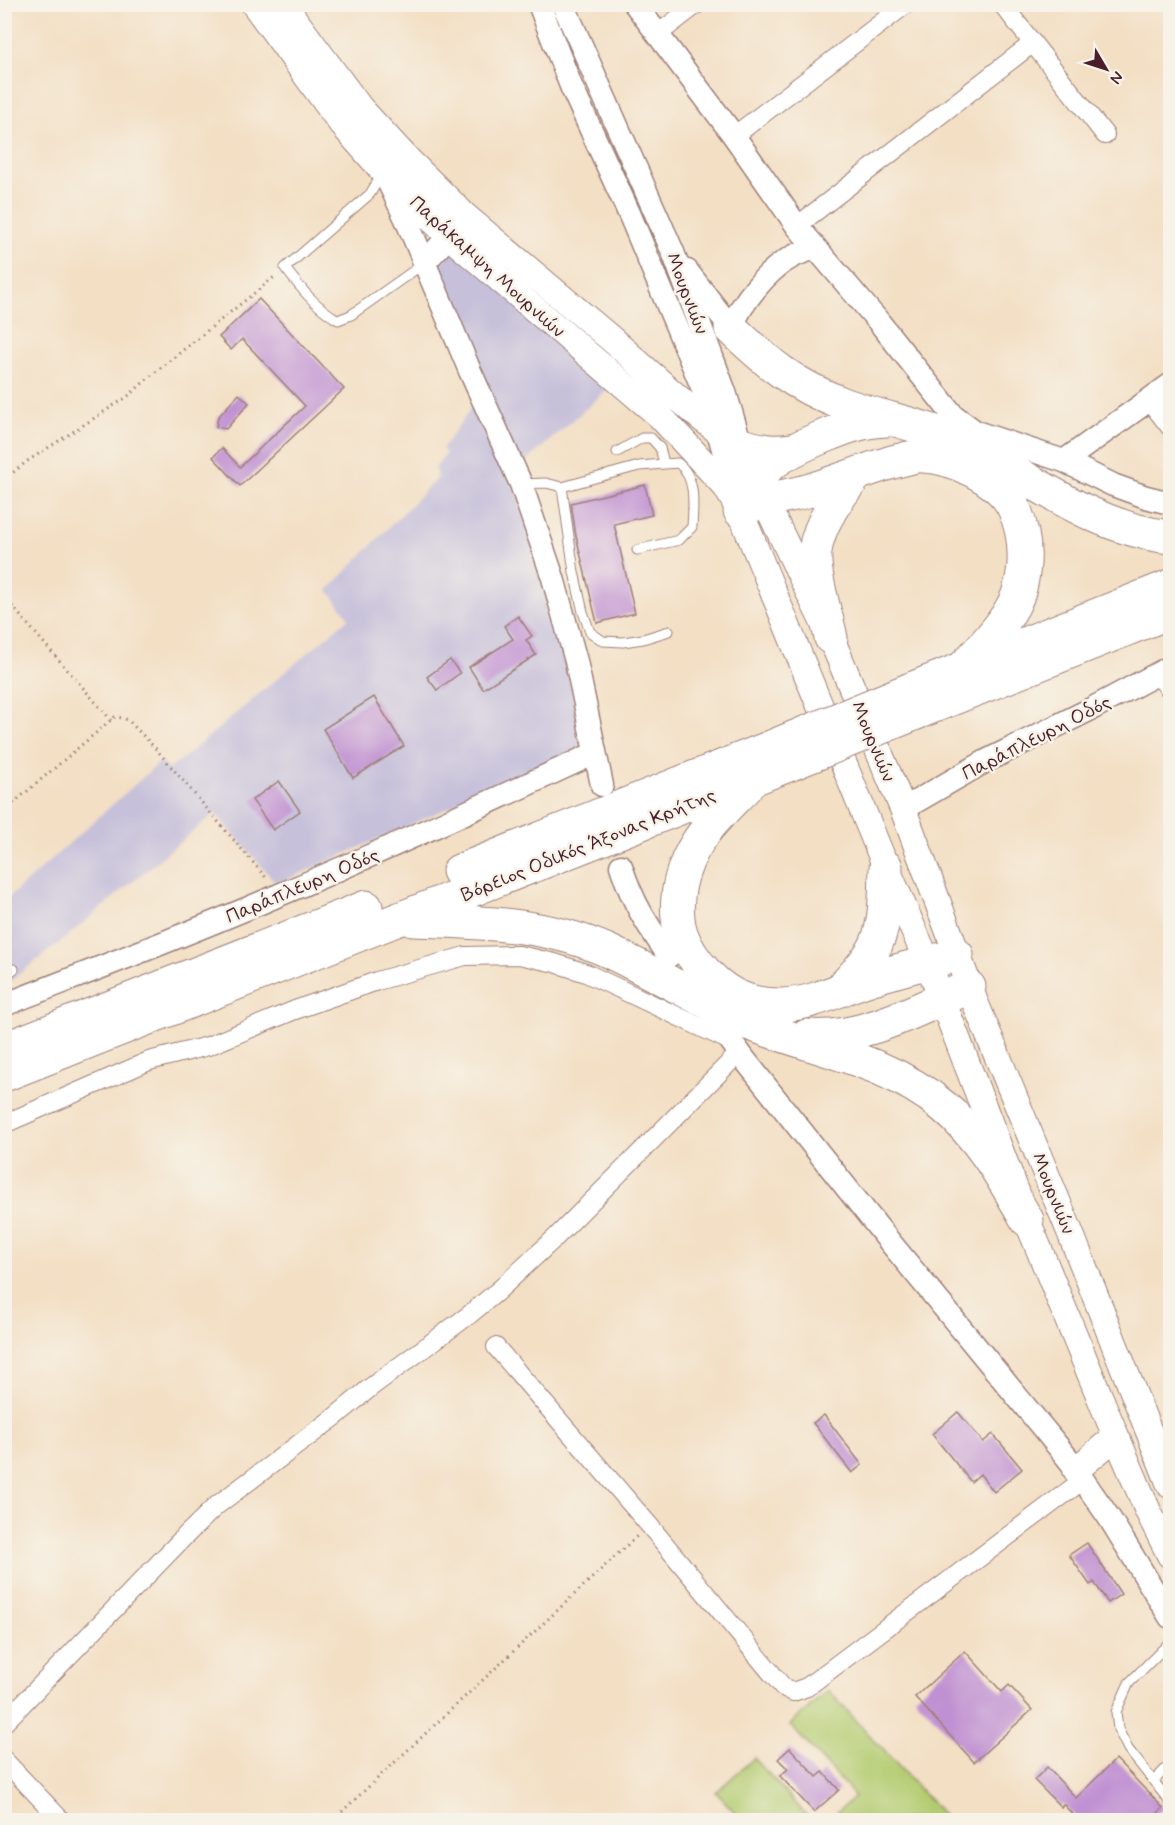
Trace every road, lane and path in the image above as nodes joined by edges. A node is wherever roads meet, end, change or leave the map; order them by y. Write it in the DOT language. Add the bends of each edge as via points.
graph roads {
  1 [pos="254,4"];
  2 [pos="283,4"];
  3 [pos="539,4"];
  4 [pos="563,4"];
  5 [pos="635,4"];
  6 [pos="697,4"];
  7 [pos="906,4"];
  8 [pos="1002,4"];
  9 [pos="658,34"];
  10 [pos="1033,43"];
  11 [pos="1105,135"];
  12 [pos="734,136"];
  13 [pos="384,172"];
  14 [pos="466,217"];
  15 [pos="797,226"];
  16 [pos="449,236"];
  17 [pos="814,248"];
  18 [pos="673,252"];
  19 [pos="424,263"];
  20 [pos="285,268"];
  21 [pos="731,328"];
  22 [pos="1170,385"];
  23 [pos="1149,400"];
  24 [pos="895,420"];
  25 [pos="1170,428"];
  26 [pos="730,438"];
  27 [pos="791,450"];
  28 [pos="617,452"];
  29 [pos="1064,461"];
  30 [pos="664,463"];
  31 [pos="857,474"];
  32 [pos="4,480"];
  33 [pos="521,484"];
  34 [pos="562,487"];
  35 [pos="754,497"];
  36 [pos="1170,503"];
  37 [pos="1170,537"];
  38 [pos="637,549"];
  39 [pos="1170,586"];
  40 [pos="4,597"];
  41 [pos="1170,612"];
  42 [pos="669,631"];
  43 [pos="831,638"];
  44 [pos="962,669"];
  45 [pos="1166,677"];
  46 [pos="915,701"];
  47 [pos="111,720"];
  48 [pos="595,753"];
  49 [pos="783,754"];
  50 [pos="755,778"];
  51 [pos="602,784"];
  52 [pos="903,809"];
  53 [pos="4,811"];
  54 [pos="621,866"];
  55 [pos="886,867"];
  56 [pos="281,895"];
  57 [pos="399,919"];
  58 [pos="669,956"];
  59 [pos="943,959"];
  60 [pos="14,969"];
  61 [pos="4,977"];
  62 [pos="838,992"];
  63 [pos="956,993"];
  64 [pos="4,1005"];
  65 [pos="782,1034"];
  66 [pos="729,1039"];
  67 [pos="4,1049"];
  68 [pos="4,1075"];
  69 [pos="4,1124"];
  70 [pos="1027,1220"];
  71 [pos="496,1347"];
  72 [pos="1116,1436"];
  73 [pos="1080,1475"];
  74 [pos="1170,1485"];
  75 [pos="649,1525"];
  76 [pos="1170,1555"];
  77 [pos="1170,1617"];
  78 [pos="1170,1642"];
  79 [pos="4,1722"];
  80 [pos="4,1760"];
  81 [pos="1170,1764"];
  82 [pos="1154,1781"];
  83 [pos="1170,1802"];
  84 [pos="61,1821"];
  85 [pos="333,1821"];
  1 -- 13 [label="main road, Παράκαμψη Μουρνιών" via="341,123"];
  2 -- 14 [label="main road, Παράκαμψη Μουρνιών" via="360,108"];
  3 -- 26 [label="street, Μουρνιών" via="670,311"];
  4 -- 18 [label="street, Μουρνιών"];
  5 -- 9 [label="street"];
  6 -- 9 [label="street"];
  7 -- 12 [label="street"];
  8 -- 10 [label="street"];
  9 -- 12 [label="street"];
  10 -- 11 [label="street"];
  10 -- 15 [label="street"];
  12 -- 15 [label="street"];
  13 -- 16 [label="main road, Παράκαμψη Μουρνιών"];
  13 -- 19 [label="street"];
  13 -- 20 [label="lane" via="370,194"];
  14 -- 16 [label="street"];
  14 -- 26 [label="main road, Παράκαμψη Μουρνιών"];
  15 -- 17 [label="street"];
  16 -- 19 [label="street"];
  16 -- 35 [label="main road, Παράκαμψη Μουρνιών" via="659,415 726,487"];
  17 -- 21 [label="street" via="790,258 772,272 740,309"];
  17 -- 29 [label="street" via="953,415 976,432"];
  18 -- 21 [label="street"];
  18 -- 26 [label="street, Μουρνιών" via="725,392"];
  19 -- 20 [label="lane" via="351,315 338,320 322,310"];
  19 -- 33 [label="street"];
  20 -- 32 [label="path" via="127,397"];
  21 -- 24 [label="highway" via="802,386"];
  22 -- 23 [label="street"];
  23 -- 25 [label="street"];
  23 -- 29 [label="street"];
  24 -- 27 [label="highway" via="851,424"];
  24 -- 37 [label="highway" via="971,447 1066,502 1110,522"];
  26 -- 27 [label="highway" via="761,451"];
  26 -- 35 [label="main road, Μουρνιών"];
  26 -- 35 [label="street, Μουρνιών"];
  27 -- 35 [label="highway" via="765,469"];
  28 -- 30 [label="lane" via="642,438 651,438 660,448"];
  29 -- 36 [label="street" via="1113,485"];
  30 -- 34 [label="lane"];
  30 -- 38 [label="lane" via="678,463 691,482 692,526 679,540"];
  31 -- 35 [label="highway" via="807,491"];
  31 -- 43 [label="highway" via="829,513 815,550 815,569"];
  31 -- 44 [label="highway" via="921,455 952,460 987,480 1013,506 1024,539 1020,590 1005,620"];
  33 -- 34 [label="lane"];
  33 -- 48 [label="street" via="553,578"];
  34 -- 42 [label="lane" via="574,572 590,632 603,641 623,642"];
  35 -- 43 [label="main road, Μουρνιών"];
  35 -- 55 [label="main road"];
  39 -- 44 [label="highway, Βόρειος Οδικός Άξονας Κρήτης"];
  40 -- 47 [label="path"];
  41 -- 46 [label="highway, Βόρειος Οδικός Άξονας Κρήτης"];
  43 -- 52 [label="main road, Μουρνιών"];
  44 -- 46 [label="highway, Βόρειος Οδικός Άξονας Κρήτης"];
  45 -- 52 [label="street, Παράπλευρη Οδός" via="986,761"];
  46 -- 49 [label="highway, Βόρειος Οδικός Άξονας Κρήτης, bridge"];
  47 -- 53 [label="path"];
  47 -- 56 [label="path" via="115,717 129,721"];
  48 -- 51 [label="street"];
  48 -- 56 [label="street, Παράπλευρη Οδός"];
  49 -- 50 [label="highway, Βόρειος Οδικός Άξονας Κρήτης"];
  49 -- 67 [label="highway, Βόρειος Οδικός Άξονας Κρήτης"];
  50 -- 57 [label="highway, Βόρειος Οδικός Άξονας Κρήτης"];
  50 -- 62 [label="highway" via="696,842 679,888 681,932 692,956 709,976 744,1000 783,1005"];
  52 -- 59 [label="main road, Μουρνιών"];
  54 -- 58 [label="street" via="638,910"];
  55 -- 59 [label="main road"];
  55 -- 62 [label="highway" via="879,935 873,950"];
  56 -- 64 [label="street, Παράπλευρη Οδός"];
  57 -- 65 [label="highway" via="513,925 577,940 607,951 745,1022"];
  57 -- 68 [label="highway, Βόρειος Οδικός Άξονας Κρήτης"];
  59 -- 62 [label="highway" via="871,978"];
  59 -- 63 [label="main road"];
  60 -- 61 [label="lane"];
  63 -- 65 [label="highway" via="875,1027 818,1037"];
  63 -- 70 [label="main road"];
  63 -- 74 [label="main road, Μουρνιών" via="1070,1232"];
  65 -- 70 [label="highway" via="895,1075 944,1107 981,1147"];
  66 -- 69 [label="street" via="586,973 519,955 465,956 377,981 208,1046 149,1061"];
  66 -- 73 [label="street"];
  66 -- 79 [label="street" via="555,1238 500,1290 216,1506"];
  70 -- 72 [label="main road"];
  71 -- 75 [label="street"];
  72 -- 73 [label="main road"];
  72 -- 76 [label="main road"];
  73 -- 75 [label="street" via="807,1687 793,1692 783,1687"];
  73 -- 77 [label="street"];
  75 -- 85 [label="path"];
  78 -- 82 [label="lane" via="1129,1683 1116,1712 1118,1729 1128,1749"];
  80 -- 84 [label="street"];
  81 -- 82 [label="lane"];
  82 -- 83 [label="lane"];
}
